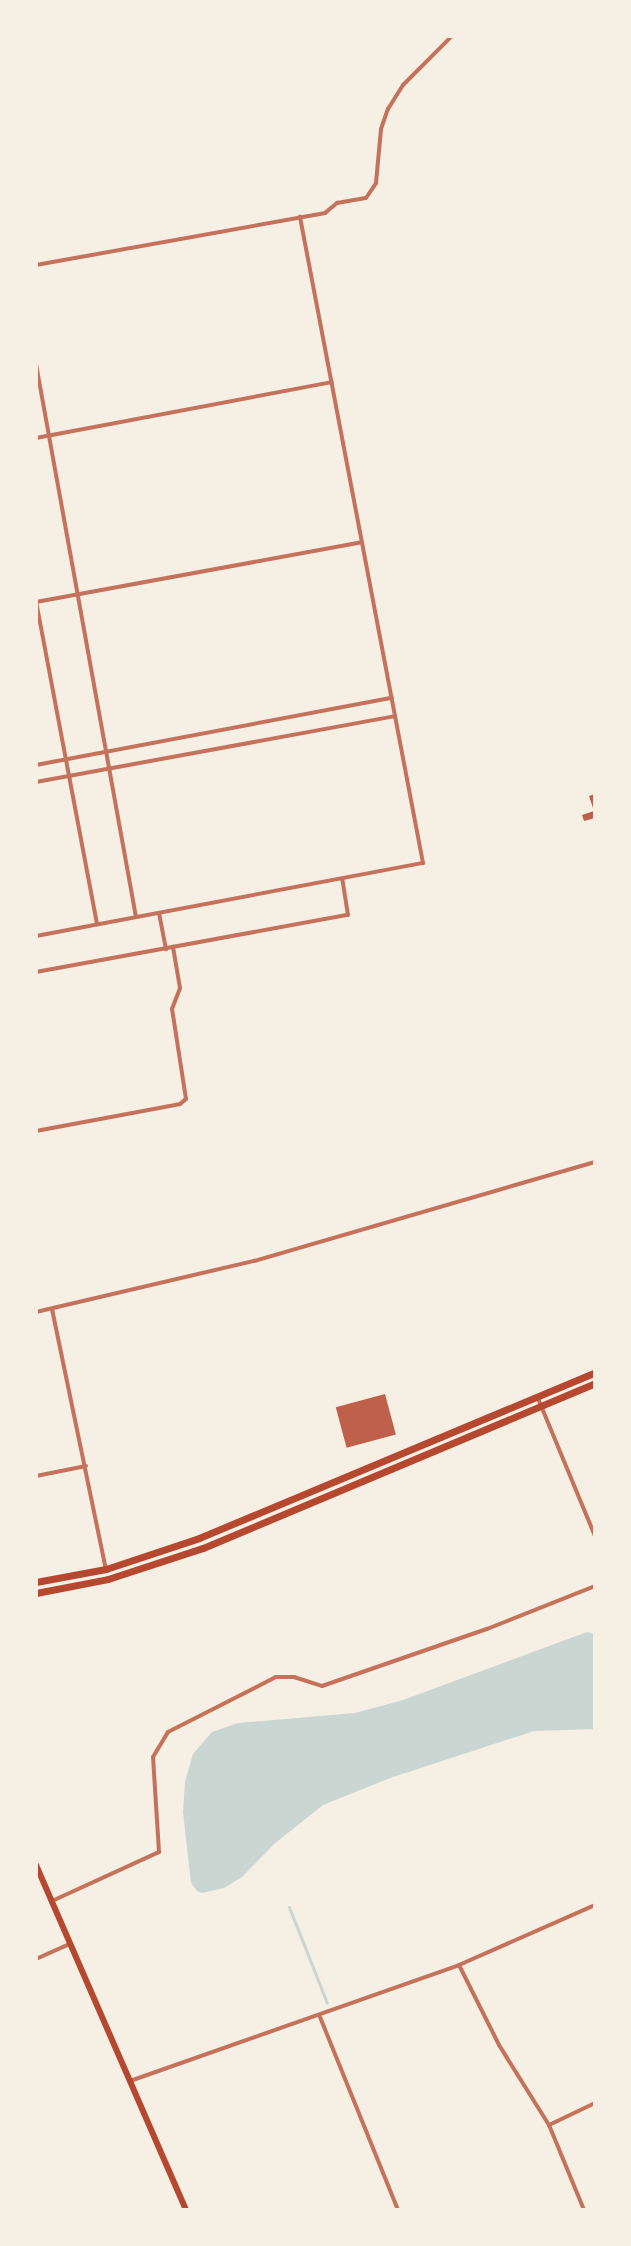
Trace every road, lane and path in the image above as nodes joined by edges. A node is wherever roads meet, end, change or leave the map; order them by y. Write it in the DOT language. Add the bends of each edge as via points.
graph roads {
  1 [pos="452,36"];
  2 [pos="300,217"];
  3 [pos="36,265"];
  4 [pos="36,364"];
  5 [pos="332,382"];
  6 [pos="49,436"];
  7 [pos="36,438"];
  8 [pos="362,542"];
  9 [pos="78,594"];
  10 [pos="36,601"];
  11 [pos="392,698"];
  12 [pos="395,716"];
  13 [pos="106,752"];
  14 [pos="66,759"];
  15 [pos="36,765"];
  16 [pos="109,769"];
  17 [pos="69,776"];
  18 [pos="36,782"];
  19 [pos="342,878"];
  20 [pos="159,913"];
  21 [pos="136,917"];
  22 [pos="97,924"];
  23 [pos="36,936"];
  24 [pos="169,948"];
  25 [pos="36,972"];
  26 [pos="36,1131"];
  27 [pos="595,1162"];
  28 [pos="52,1309"];
  29 [pos="36,1312"];
  30 [pos="595,1372"];
  31 [pos="595,1383"];
  32 [pos="537,1396"];
  33 [pos="541,1406"];
  34 [pos="86,1466"];
  35 [pos="36,1476"];
  36 [pos="595,1536"];
  37 [pos="106,1569"];
  38 [pos="36,1582"];
  39 [pos="595,1586"];
  40 [pos="36,1593"];
  41 [pos="36,1865"];
  42 [pos="51,1902"];
  43 [pos="595,1905"];
  44 [pos="70,1944"];
  45 [pos="36,1959"];
  46 [pos="459,1965"];
  47 [pos="320,2017"];
  48 [pos="130,2081"];
  49 [pos="595,2103"];
  50 [pos="549,2125"];
  51 [pos="186,2210"];
  52 [pos="398,2210"];
  53 [pos="584,2210"];
  1 -- 2 [label="street" via="403,85 388,109 370,195"];
  2 -- 3 [label="street"];
  2 -- 5 [label="street"];
  4 -- 6 [label="street"];
  5 -- 6 [label="street"];
  5 -- 8 [label="street"];
  6 -- 7 [label="street"];
  6 -- 9 [label="street"];
  8 -- 9 [label="street"];
  8 -- 11 [label="street"];
  9 -- 10 [label="street"];
  9 -- 13 [label="street"];
  10 -- 14 [label="street"];
  11 -- 12 [label="street"];
  11 -- 13 [label="street"];
  12 -- 16 [label="street"];
  12 -- 19 [label="street" via="423,863"];
  13 -- 14 [label="street"];
  13 -- 16 [label="street"];
  14 -- 15 [label="street"];
  14 -- 17 [label="street"];
  16 -- 17 [label="street"];
  16 -- 21 [label="street"];
  17 -- 18 [label="street"];
  17 -- 22 [label="street"];
  19 -- 20 [label="street"];
  19 -- 24 [label="street" via="348,915"];
  20 -- 21 [label="street"];
  20 -- 24 [label="street"];
  21 -- 22 [label="street"];
  22 -- 23 [label="street"];
  24 -- 25 [label="street"];
  24 -- 26 [label="street" via="180,988 172,1009 187,1093 180,1104"];
  27 -- 28 [label="street" via="254,1261"];
  28 -- 29 [label="street"];
  28 -- 34 [label="street"];
  30 -- 32 [label="main road"];
  31 -- 33 [label="main road"];
  32 -- 33 [label="street"];
  32 -- 37 [label="main road" via="256,1516"];
  33 -- 36 [label="street"];
  33 -- 40 [label="main road" via="203,1548 108,1579"];
  34 -- 35 [label="street"];
  34 -- 37 [label="street"];
  37 -- 38 [label="main road"];
  39 -- 42 [label="street" via="322,1686 276,1677 168,1732 153,1757 159,1852"];
  41 -- 42 [label="main road"];
  42 -- 44 [label="main road"];
  43 -- 46 [label="street"];
  44 -- 45 [label="street"];
  44 -- 48 [label="main road"];
  46 -- 47 [label="street"];
  46 -- 50 [label="street" via="499,2045"];
  47 -- 48 [label="street"];
  47 -- 52 [label="street"];
  48 -- 51 [label="main road"];
  49 -- 50 [label="street"];
  50 -- 53 [label="street"];
}
